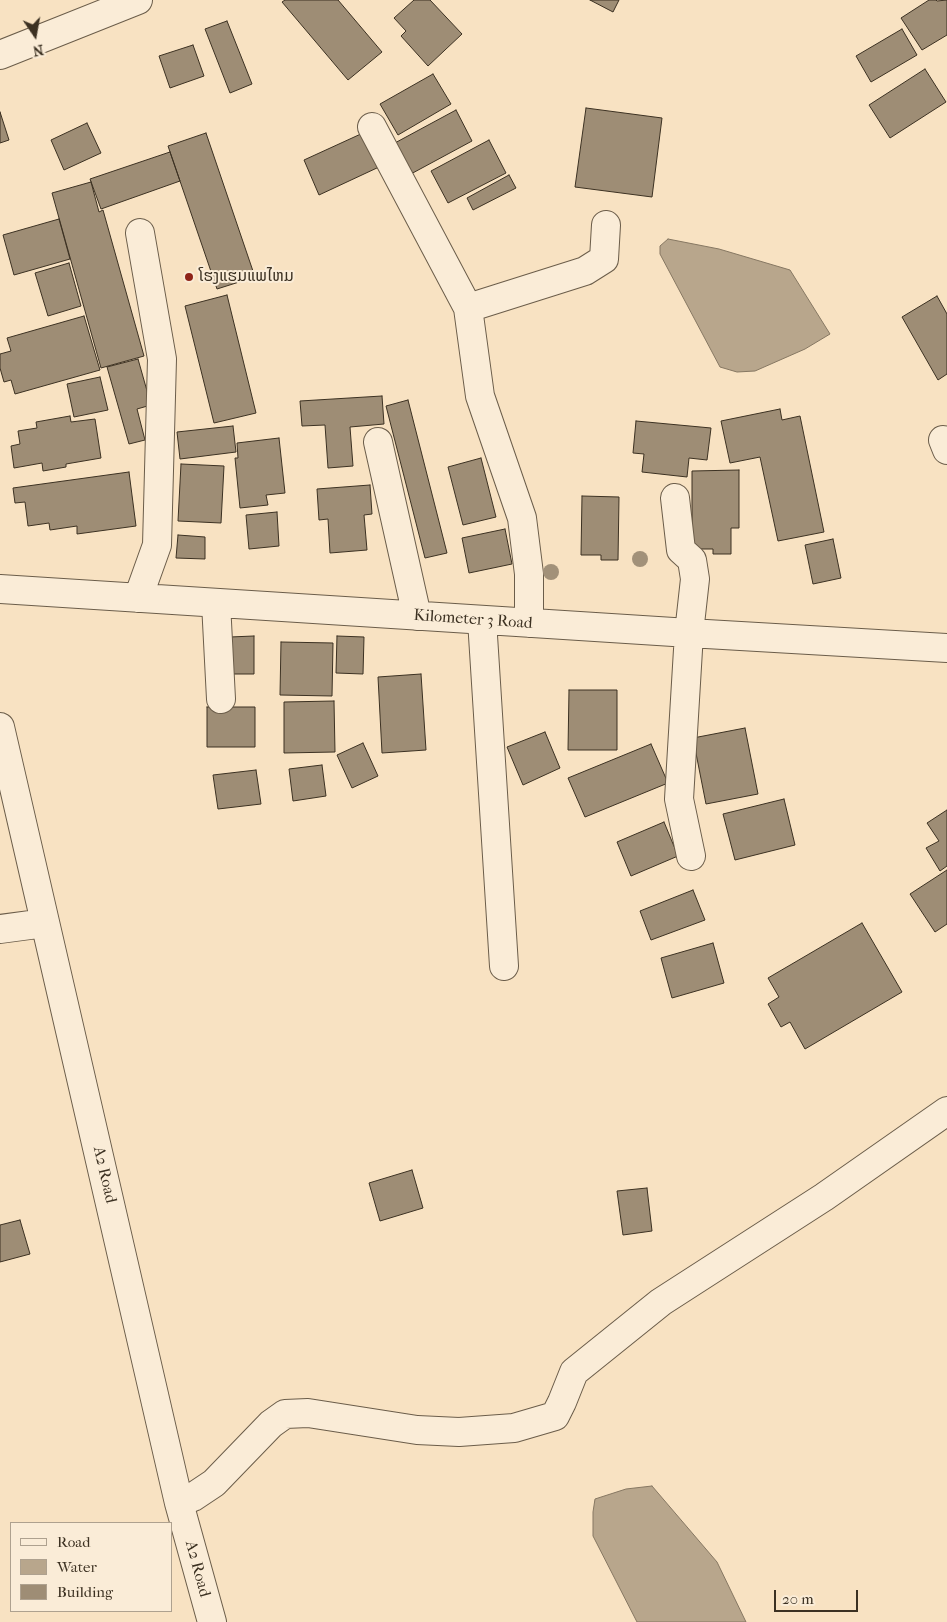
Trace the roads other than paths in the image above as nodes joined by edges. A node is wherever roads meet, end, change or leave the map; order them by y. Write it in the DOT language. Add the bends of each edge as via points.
graph roads {
  1 [pos="138,0"];
  2 [pos="0,55"];
  3 [pos="372,127"];
  4 [pos="606,225"];
  5 [pos="140,233"];
  6 [pos="468,308"];
  7 [pos="378,442"];
  8 [pos="675,498"];
  9 [pos="0,589"];
  10 [pos="138,598"];
  11 [pos="216,603"];
  12 [pos="417,616"];
  13 [pos="482,620"];
  14 [pos="529,623"];
  15 [pos="689,633"];
  16 [pos="947,648"];
  17 [pos="221,700"];
  18 [pos="0,727"];
  19 [pos="691,856"];
  20 [pos="45,923"];
  21 [pos="0,929"];
  22 [pos="504,966"];
  23 [pos="947,1111"];
  24 [pos="179,1503"];
  25 [pos="212,1622"];
  1 -- 2 [label="street"];
  3 -- 6 [label="street"];
  4 -- 6 [label="street" via="604,259 585,271"];
  5 -- 10 [label="street" via="162,359 157,545"];
  6 -- 14 [label="street" via="480,396 522,518 529,574"];
  7 -- 12 [label="street"];
  8 -- 15 [label="street" via="681,550 692,560 694,578"];
  9 -- 10 [label="street, Kilometer 3 Road"];
  10 -- 11 [label="street, Kilometer 3 Road"];
  11 -- 12 [label="street, Kilometer 3 Road"];
  11 -- 17 [label="street"];
  12 -- 13 [label="street, Kilometer 3 Road"];
  13 -- 14 [label="street, Kilometer 3 Road"];
  13 -- 22 [label="street"];
  14 -- 15 [label="street, Kilometer 3 Road"];
  15 -- 16 [label="street, Kilometer 3 Road"];
  15 -- 19 [label="street" via="679,799"];
  18 -- 20 [label="street, A2 Road"];
  20 -- 21 [label="street"];
  20 -- 24 [label="street, A2 Road"];
  23 -- 24 [label="street" via="824,1197 661,1302 574,1372 555,1416 514,1428 459,1432 416,1430 308,1413 285,1414 270,1424 214,1483"];
  24 -- 25 [label="street, A2 Road"];
}
